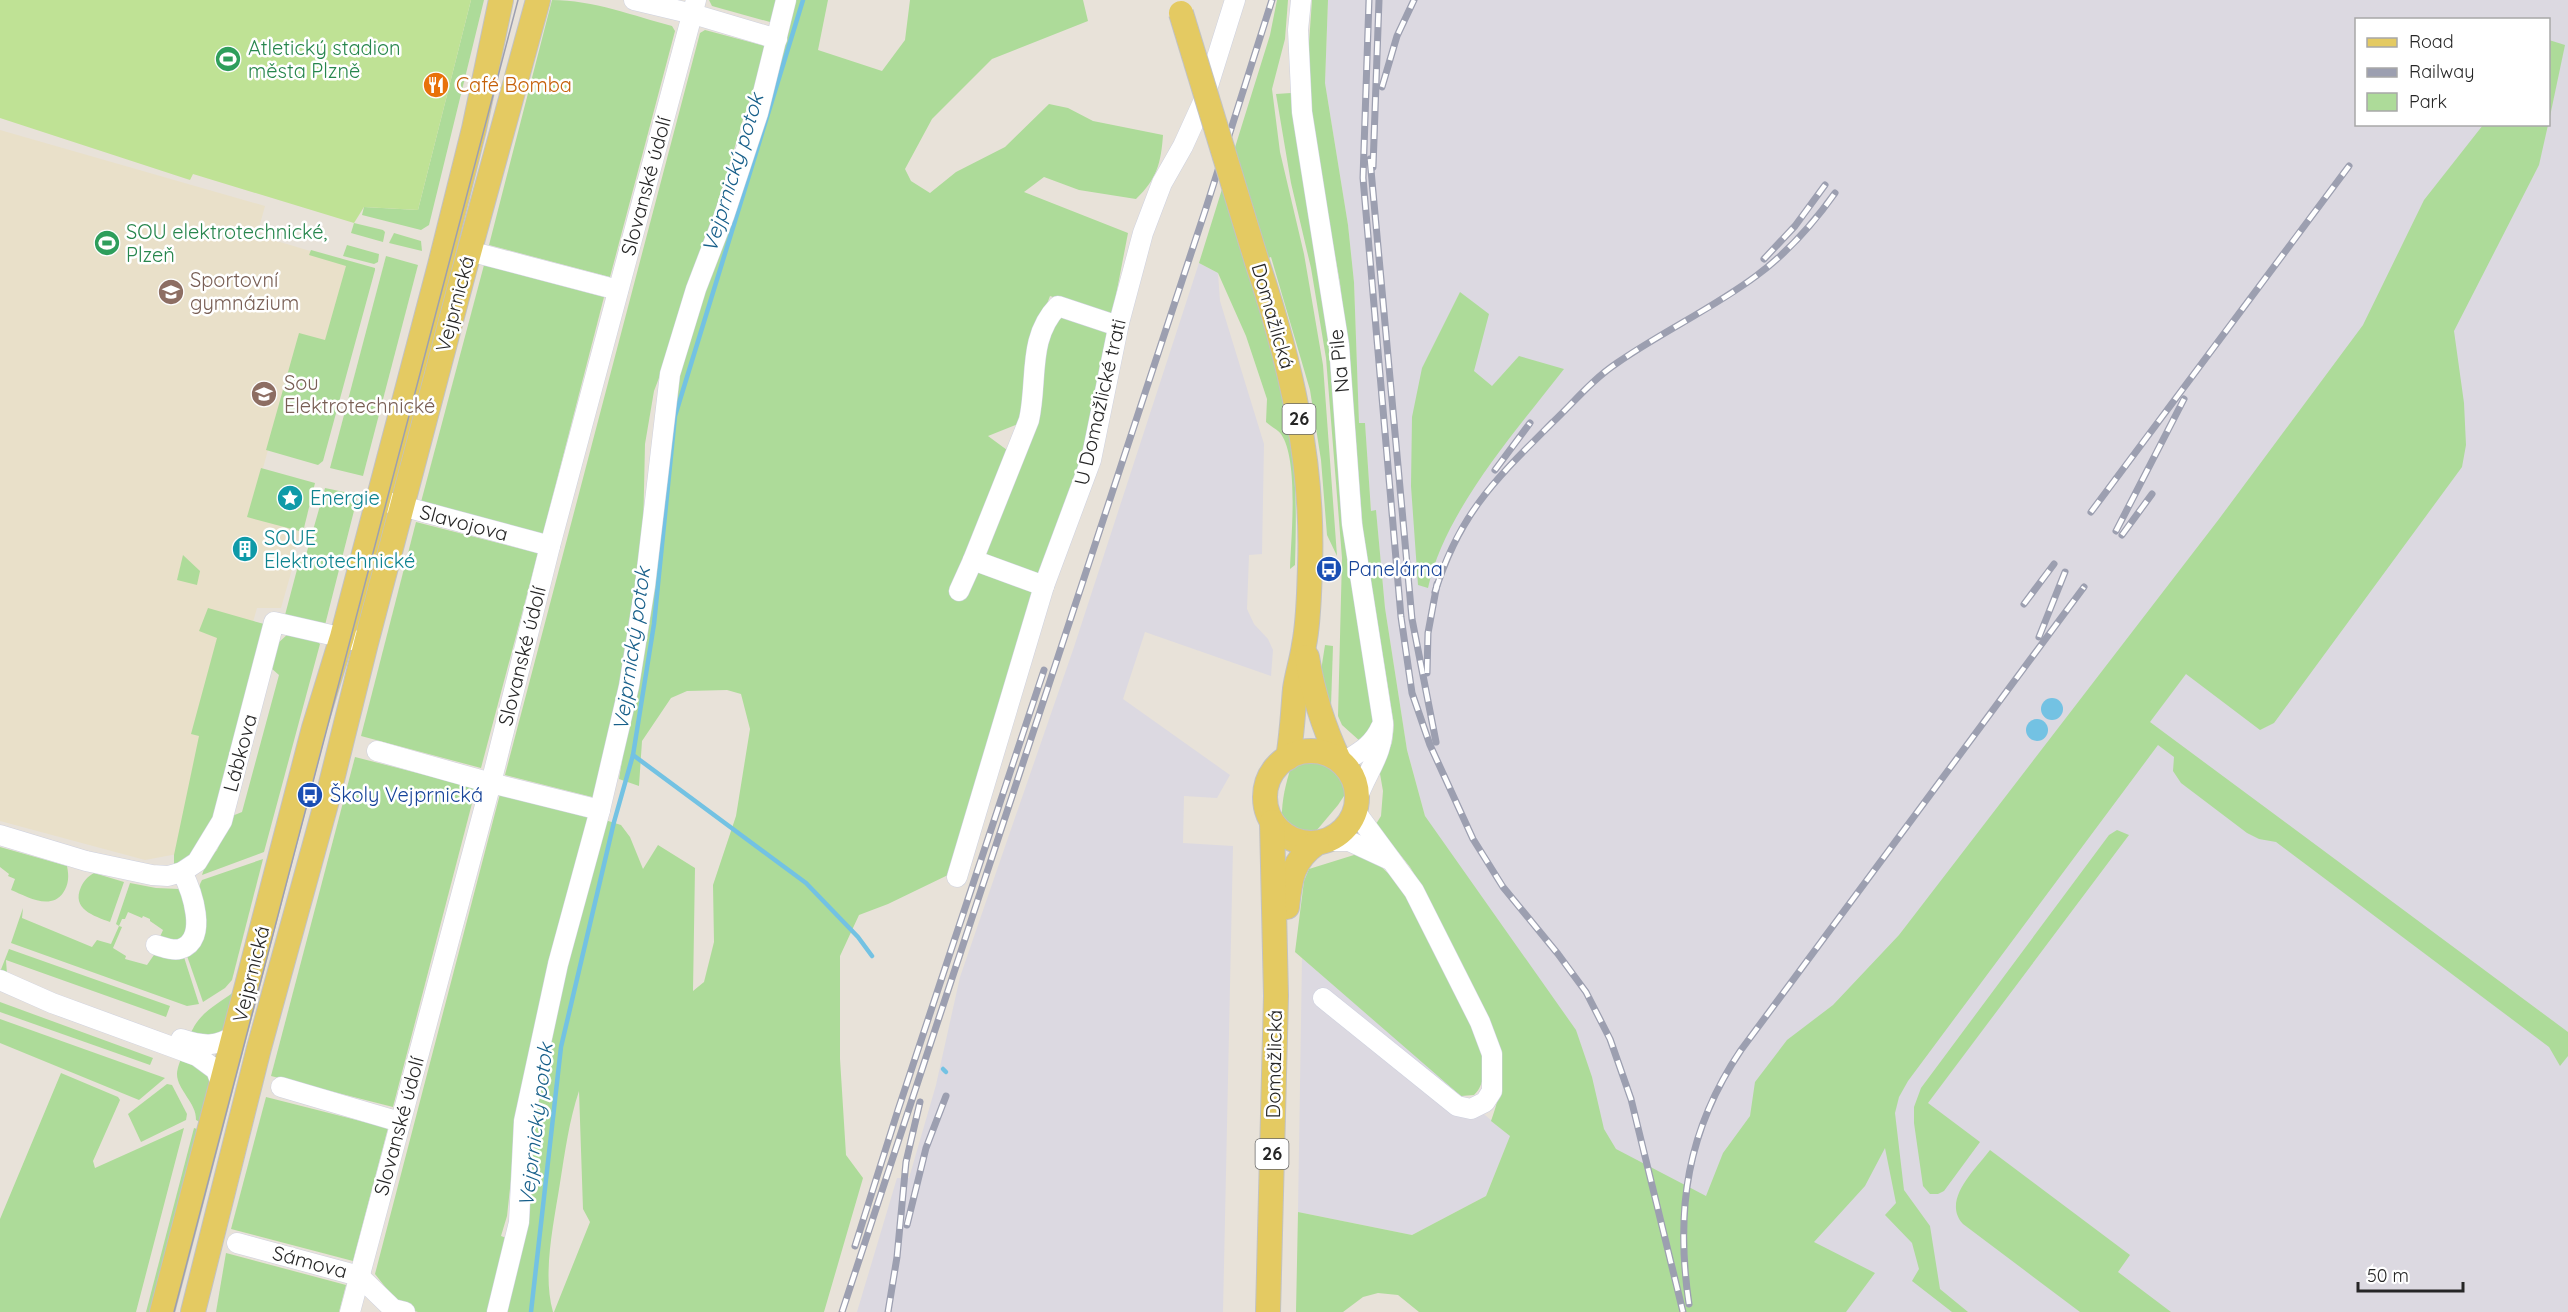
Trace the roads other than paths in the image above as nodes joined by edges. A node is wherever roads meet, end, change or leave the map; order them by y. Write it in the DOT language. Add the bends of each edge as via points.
graph roads {
  1 [pos="501,0"];
  2 [pos="538,0"];
  3 [pos="634,0"];
  4 [pos="786,0"];
  5 [pos="1235,0"];
  6 [pos="1301,0"];
  7 [pos="694,7"];
  8 [pos="1179,7"];
  9 [pos="777,39"];
  10 [pos="466,261"];
  11 [pos="440,265"];
  12 [pos="618,290"];
  13 [pos="1119,323"];
  14 [pos="379,499"];
  15 [pos="402,506"];
  16 [pos="550,546"];
  17 [pos="973,560"];
  18 [pos="1044,586"];
  19 [pos="959,591"];
  20 [pos="342,637"];
  21 [pos="366,643"];
  22 [pos="1305,643"];
  23 [pos="1383,722"];
  24 [pos="377,751"];
  25 [pos="1288,758"];
  26 [pos="1340,761"];
  27 [pos="491,783"];
  28 [pos="1356,805"];
  29 [pos="600,810"];
  30 [pos="1272,822"];
  31 [pos="0,835"];
  32 [pos="1322,842"];
  33 [pos="1393,861"];
  34 [pos="182,872"];
  35 [pos="957,877"];
  36 [pos="156,945"];
  37 [pos="5,982"];
  38 [pos="1276,996"];
  39 [pos="1323,998"];
  40 [pos="232,1039"];
  41 [pos="259,1048"];
  42 [pos="222,1086"];
  43 [pos="281,1087"];
  44 [pos="400,1122"];
  45 [pos="237,1243"];
  46 [pos="359,1276"];
  47 [pos="162,1312"];
  48 [pos="193,1312"];
  49 [pos="350,1312"];
  50 [pos="405,1312"];
  51 [pos="497,1312"];
  52 [pos="1268,1312"];
  1 -- 11 [label="main road, Vejprnická"];
  2 -- 10 [label="main road, Vejprnická"];
  3 -- 7 [label="street"];
  4 -- 9 [label="street"];
  5 -- 13 [label="street, U Domažlické trati" via="1203,102 1162,183 1143,233"];
  6 -- 23 [label="street, Na Pile" via="1298,73 1302,112 1339,345 1352,524"];
  7 -- 9 [label="street"];
  7 -- 12 [label="street, Slovanské údolí"];
  8 -- 22 [label="main road, Domažlická / 26, bridge" via="1287,363 1303,446 1308,501 1310,566"];
  9 -- 29 [label="street" via="758,113 670,374 629,686"];
  10 -- 11 [label="street"];
  10 -- 12 [label="street" via="499,258"];
  10 -- 15 [label="main road, Vejprnická"];
  11 -- 14 [label="main road, Vejprnická"];
  12 -- 16 [label="street, Slovanské údolí"];
  13 -- 17 [label="street" via="1058,306 1048,317 1035,352 1034,398 1029,420"];
  13 -- 18 [label="street, U Domažlické trati" via="1091,460"];
  14 -- 15 [label="street, Slavojova"];
  14 -- 20 [label="main road, Vejprnická"];
  15 -- 16 [label="street, Slavojova"];
  15 -- 21 [label="main road, Vejprnická"];
  16 -- 27 [label="street, Slovanské údolí"];
  17 -- 18 [label="street"];
  17 -- 19 [label="street"];
  18 -- 35 [label="street, U Domažlické trati"];
  20 -- 21 [label="street"];
  20 -- 34 [label="street, Lábkova" via="274,622 222,822 197,862"];
  20 -- 40 [label="main road, Vejprnická"];
  21 -- 41 [label="main road, Vejprnická"];
  22 -- 25 [label="main road, Domažlická / 26" via="1295,687"];
  22 -- 26 [label="main road, Domažlická / 26" via="1322,724"];
  23 -- 26 [label="street" via="1367,747"];
  23 -- 28 [label="street, Na Pile" via="1381,750"];
  24 -- 27 [label="street"];
  25 -- 26 [label="main road" via="1308,751"];
  25 -- 30 [label="main road, Domažlická / 26" via="1274,771 1266,789 1266,807"];
  26 -- 28 [label="main road, Domažlická / 26" via="1354,779"];
  27 -- 29 [label="street"];
  27 -- 44 [label="street, Slovanské údolí"];
  28 -- 32 [label="main road, Domažlická / 26" via="1345,829"];
  28 -- 33 [label="street"];
  29 -- 51 [label="street" via="558,964 524,1121 519,1222"];
  30 -- 32 [label="main road" via="1296,841"];
  30 -- 38 [label="main road, Domažlická / 26"];
  31 -- 34 [label="street" via="82,860 152,875"];
  32 -- 33 [label="street" via="1349,841"];
  32 -- 38 [label="main road, Domažlická / 26" via="1302,855 1290,877"];
  33 -- 39 [label="street" via="1414,891 1480,1022 1492,1054 1492,1091 1485,1102 1471,1109 1457,1106"];
  34 -- 36 [label="street" via="197,913 194,934 182,949"];
  37 -- 40 [label="street" via="54,994 198,1044 207,1046"];
  37 -- 42 [label="street" via="197,1056 216,1070"];
  38 -- 52 [label="main road, Domažlická / 26"];
  40 -- 41 [label="street"];
  40 -- 42 [label="main road, Vejprnická"];
  41 -- 48 [label="main road, Vejprnická"];
  42 -- 47 [label="main road, Vejprnická"];
  43 -- 44 [label="street"];
  44 -- 46 [label="street, Slovanské údolí"];
  45 -- 46 [label="street, Sámova"];
  46 -- 49 [label="street, Slovanské údolí"];
  46 -- 50 [label="street, Sámova" via="393,1309"];
}
